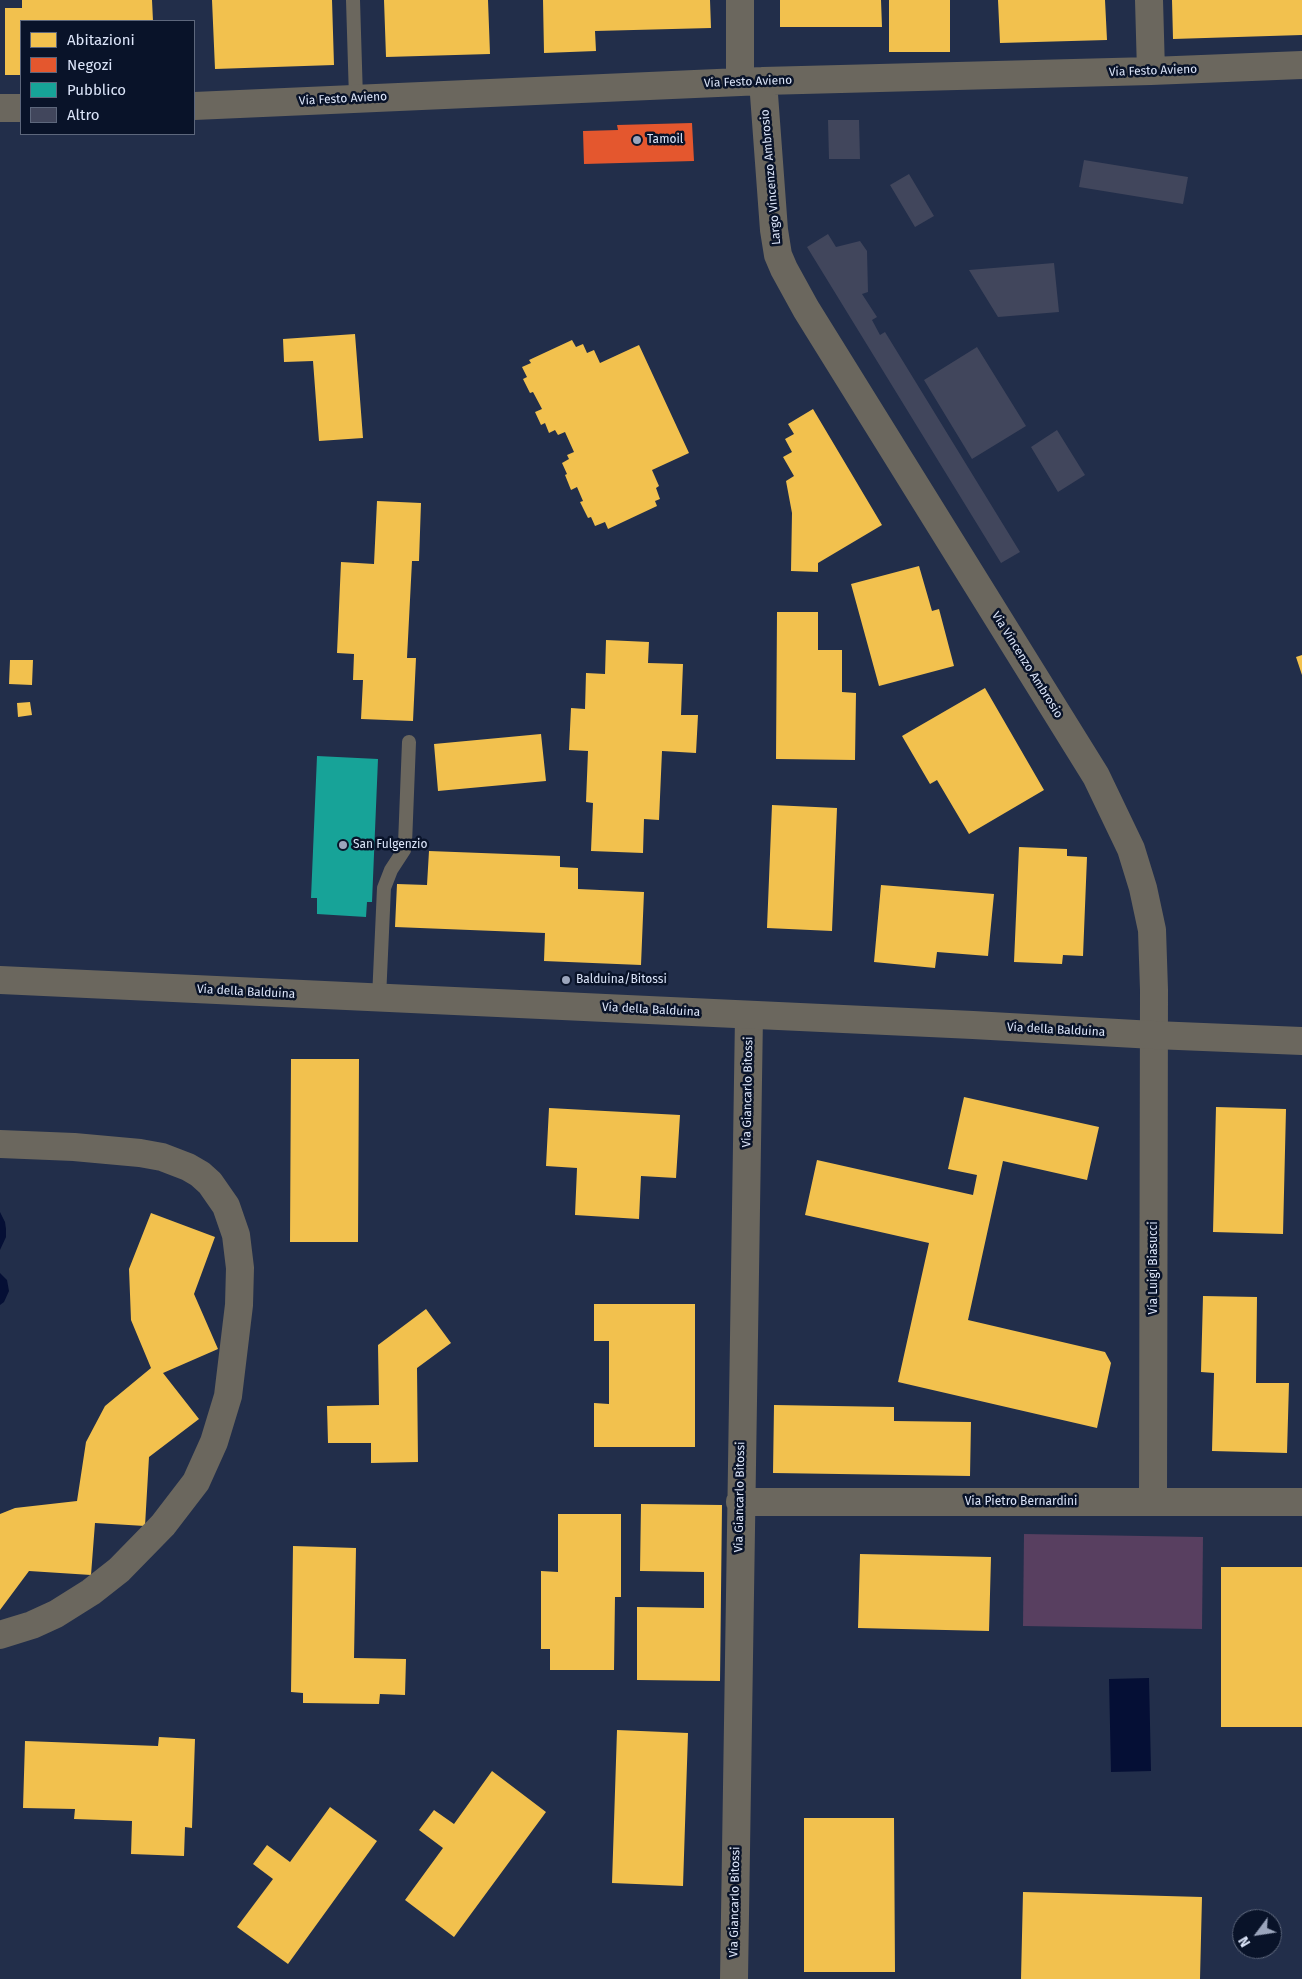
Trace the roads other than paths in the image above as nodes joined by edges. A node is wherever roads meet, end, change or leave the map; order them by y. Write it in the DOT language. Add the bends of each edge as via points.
graph roads {
  1 [pos="353,0"];
  2 [pos="740,0"];
  3 [pos="1149,0"];
  4 [pos="1302,65"];
  5 [pos="1152,71"];
  6 [pos="752,81"];
  7 [pos="356,98"];
  8 [pos="195,106"];
  9 [pos="0,108"];
  10 [pos="20,108"];
  11 [pos="815,323"];
  12 [pos="409,742"];
  13 [pos="0,980"];
  14 [pos="379,998"];
  15 [pos="749,1016"];
  16 [pos="1154,1035"];
  17 [pos="1302,1041"];
  18 [pos="0,1144"];
  19 [pos="740,1502"];
  20 [pos="1153,1502"];
  21 [pos="1302,1502"];
  22 [pos="0,1635"];
  23 [pos="734,1979"];
  1 -- 7 [label="lane"];
  2 -- 6 [label="street, Largo Vincenzo Ambrosio"];
  3 -- 5 [label="street"];
  4 -- 5 [label="street, Via Festo Avieno"];
  5 -- 6 [label="street, Via Festo Avieno"];
  6 -- 7 [label="street, Via Festo Avieno"];
  6 -- 11 [label="street, Largo Vincenzo Ambrosio" via="775,242 784,269"];
  7 -- 8 [label="street, Via Festo Avieno"];
  9 -- 10 [label="street"];
  11 -- 16 [label="street, Via Vincenzo Ambrosio" via="1096,776 1117,816 1131,849 1149,909"];
  12 -- 14 [label="lane" via="405,844 384,888"];
  13 -- 14 [label="street, Via della Balduina"];
  14 -- 15 [label="street, Via della Balduina"];
  15 -- 16 [label="street, Via della Balduina"];
  15 -- 19 [label="street, Via Giancarlo Bitossi"];
  16 -- 17 [label="street, Via della Balduina"];
  16 -- 20 [label="street, Via Luigi Biasucci"];
  18 -- 22 [label="street" via="140,1153 188,1167 210,1183 226,1206 236,1235 240,1268 228,1396 214,1442 196,1482 163,1525 119,1570 91,1592 56,1614"];
  19 -- 20 [label="street, Via Pietro Bernardini"];
  19 -- 23 [label="street, Via Giancarlo Bitossi"];
  20 -- 21 [label="street, Via Pietro Bernardini"];
}
